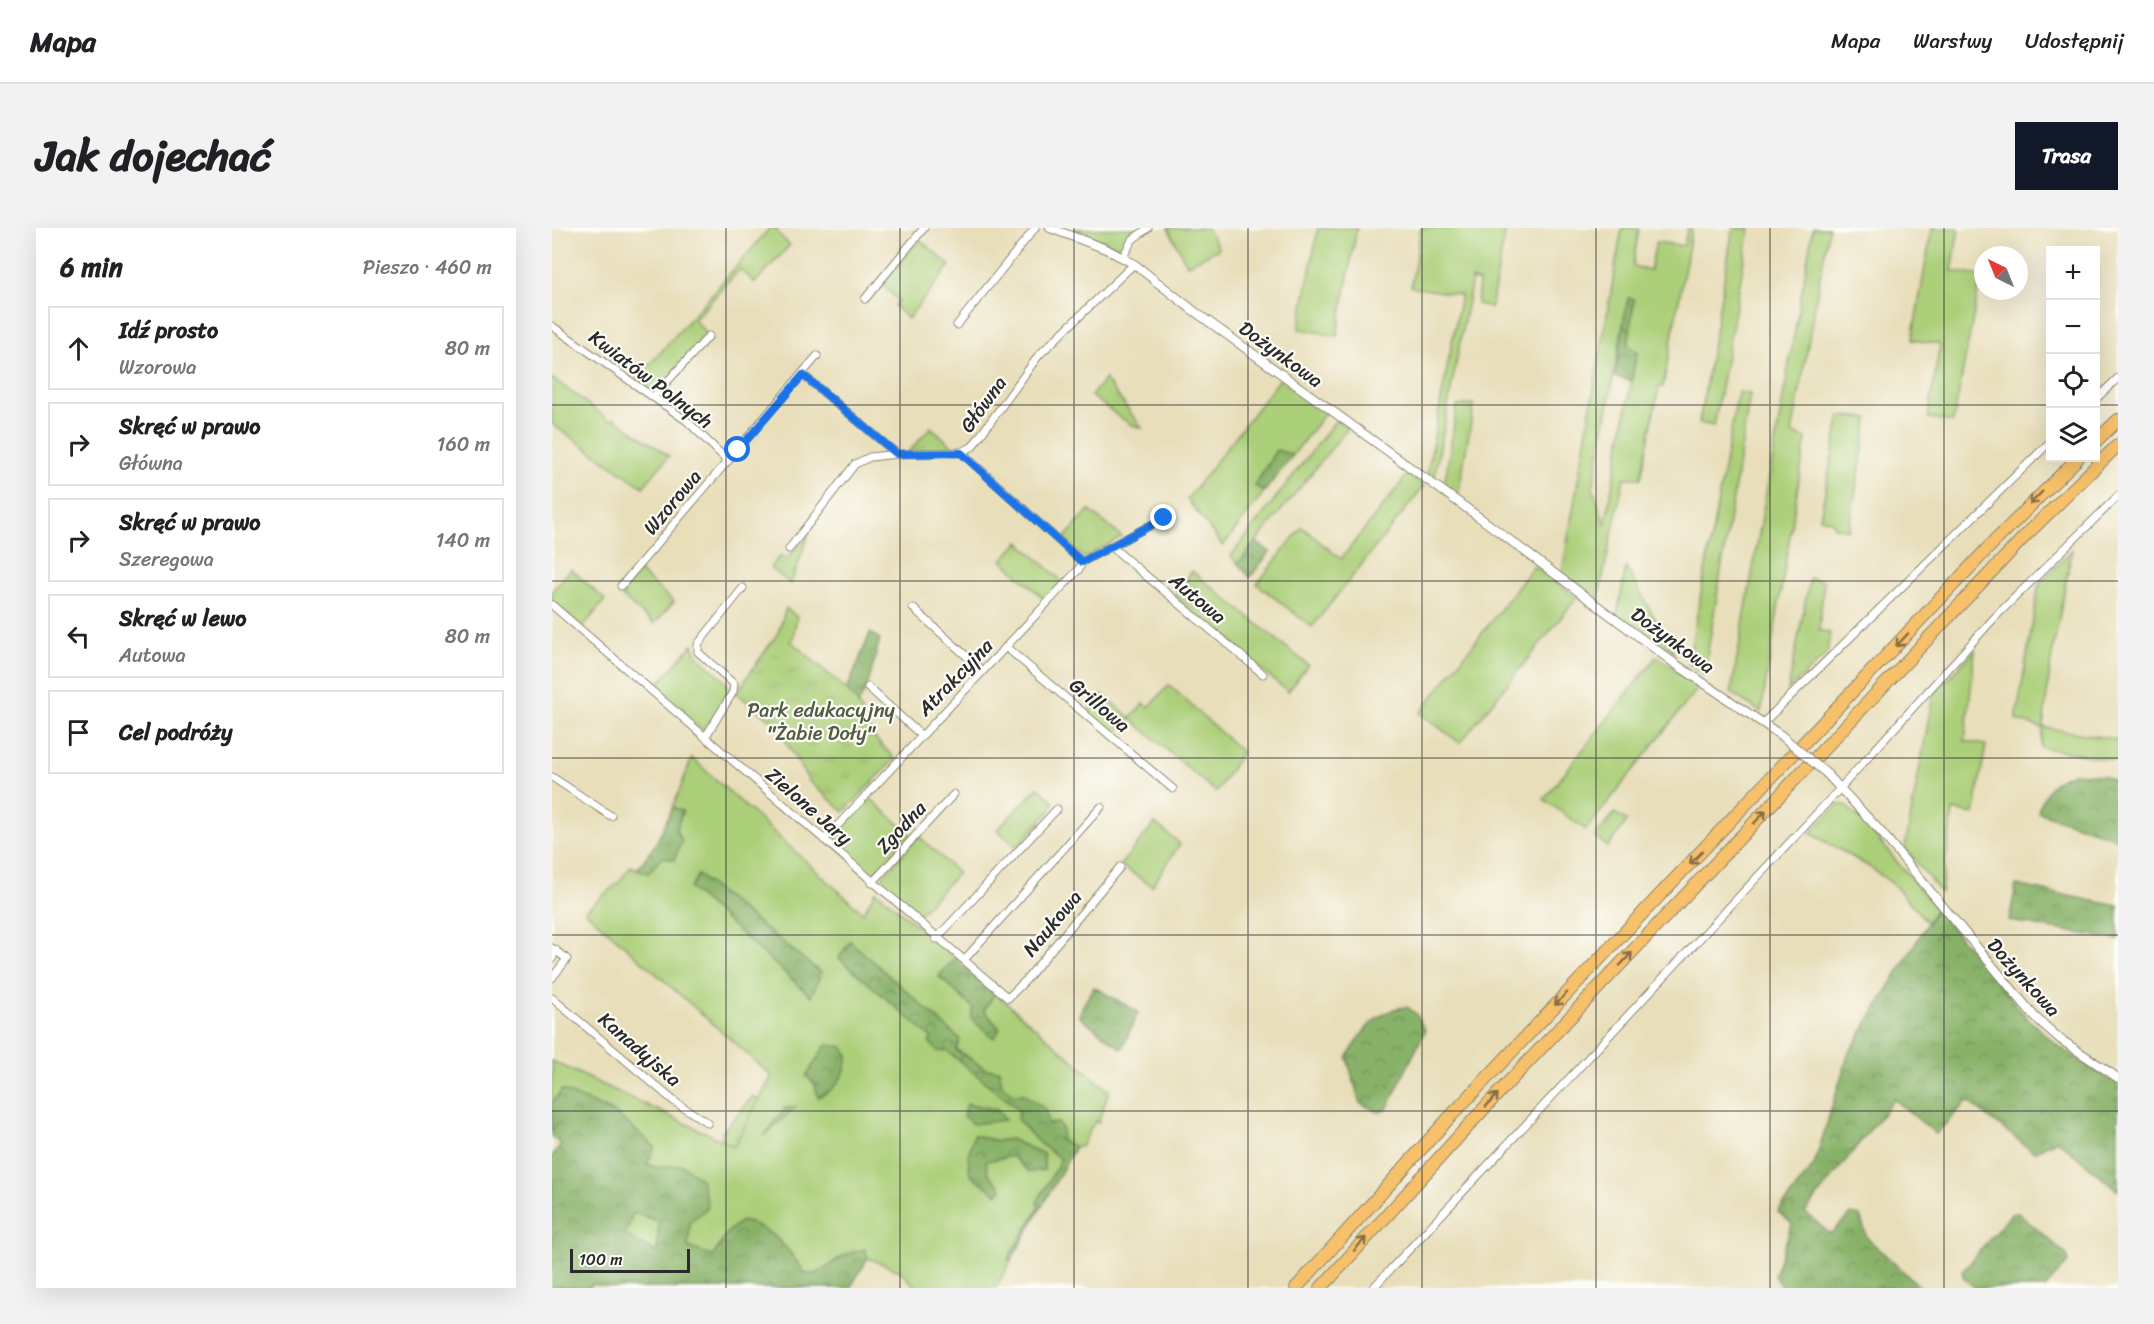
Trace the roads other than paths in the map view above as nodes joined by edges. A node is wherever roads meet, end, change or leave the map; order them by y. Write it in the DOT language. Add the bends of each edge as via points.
graph roads {
  1 [pos="924,228"];
  2 [pos="1035,228"];
  3 [pos="1050,228"];
  4 [pos="1148,228"];
  5 [pos="1124,257"];
  6 [pos="1134,264"];
  7 [pos="865,299"];
  8 [pos="552,326"];
  9 [pos="957,326"];
  10 [pos="709,336"];
  11 [pos="817,356"];
  12 [pos="803,375"];
  13 [pos="2118,378"];
  14 [pos="2100,395"];
  15 [pos="654,396"];
  16 [pos="2118,420"];
  17 [pos="2100,437"];
  18 [pos="2118,445"];
  19 [pos="2046,446"];
  20 [pos="961,453"];
  21 [pos="897,454"];
  22 [pos="728,461"];
  23 [pos="2074,462"];
  24 [pos="2118,496"];
  25 [pos="1164,518"];
  26 [pos="1112,547"];
  27 [pos="789,549"];
  28 [pos="1082,562"];
  29 [pos="621,586"];
  30 [pos="743,588"];
  31 [pos="552,604"];
  32 [pos="913,608"];
  33 [pos="1006,647"];
  34 [pos="983,671"];
  35 [pos="1263,674"];
  36 [pos="868,687"];
  37 [pos="1762,723"];
  38 [pos="706,736"];
  39 [pos="922,736"];
  40 [pos="552,777"];
  41 [pos="1841,788"];
  42 [pos="1173,789"];
  43 [pos="954,794"];
  44 [pos="1101,807"];
  45 [pos="1057,809"];
  46 [pos="611,816"];
  47 [pos="824,840"];
  48 [pos="1120,867"];
  49 [pos="872,883"];
  50 [pos="936,939"];
  51 [pos="554,949"];
  52 [pos="552,959"];
  53 [pos="964,960"];
  54 [pos="552,978"];
  55 [pos="552,998"];
  56 [pos="1008,998"];
  57 [pos="2118,1078"];
  58 [pos="708,1123"];
  59 [pos="1296,1288"];
  60 [pos="1322,1288"];
  61 [pos="1372,1288"];
  1 -- 7 [label="street"];
  2 -- 9 [label="street"];
  3 -- 5 [label="street, Dożynkowa"];
  4 -- 5 [label="street" via="1132,240"];
  5 -- 6 [label="street, Dożynkowa"];
  6 -- 20 [label="street, Główna" via="1040,355 972,447"];
  6 -- 37 [label="street, Dożynkowa" via="1674,663"];
  8 -- 15 [label="street, Kwiatów Polnych"];
  10 -- 15 [label="street"];
  11 -- 12 [label="street, Wzorowa"];
  12 -- 21 [label="street"];
  12 -- 22 [label="street, Wzorowa"];
  13 -- 14 [label="street"];
  15 -- 22 [label="street, Kwiatów Polnych"];
  16 -- 17 [label="highway"];
  60 -- 18 [label="highway, one-way" via="1490,1102 2028,533"];
  19 -- 37 [label="street"];
  20 -- 21 [label="street, Główna"];
  20 -- 28 [label="street"];
  21 -- 27 [label="street, Główna" via="870,457 855,464"];
  22 -- 29 [label="street, Wzorowa"];
  23 -- 59 [label="highway, one-way" via="1449,1118"];
  24 -- 41 [label="street" via="1996,616"];
  25 -- 26 [label="street"];
  26 -- 28 [label="street"];
  26 -- 35 [label="street, Autowa"];
  28 -- 33 [label="street, Atrakcyjna"];
  30 -- 38 [label="street" via="698,644 698,652 734,684 734,692"];
  31 -- 38 [label="street, Zielone Jary"];
  32 -- 34 [label="street"];
  33 -- 34 [label="street, Atrakcyjna"];
  33 -- 42 [label="street, Grillowa"];
  34 -- 39 [label="street, Atrakcyjna"];
  36 -- 39 [label="street"];
  37 -- 41 [label="street, Dożynkowa, bridge"];
  38 -- 47 [label="street, Zielone Jary"];
  39 -- 47 [label="street, Atrakcyjna"];
  40 -- 46 [label="street"];
  41 -- 57 [label="street, Dożynkowa" via="2035,1017"];
  41 -- 61 [label="street"];
  43 -- 49 [label="street, Zgodna"];
  44 -- 53 [label="street"];
  45 -- 50 [label="street"];
  47 -- 49 [label="street, Zielone Jary"];
  48 -- 56 [label="street, Naukowa"];
  49 -- 50 [label="street, Zielone Jary"];
  50 -- 53 [label="street, Zielone Jary"];
  51 -- 52 [label="street"];
  51 -- 54 [label="street" via="567,959"];
  53 -- 56 [label="street, Zielone Jary"];
  55 -- 58 [label="street, Kanadyjska" via="675,1101"];
}
